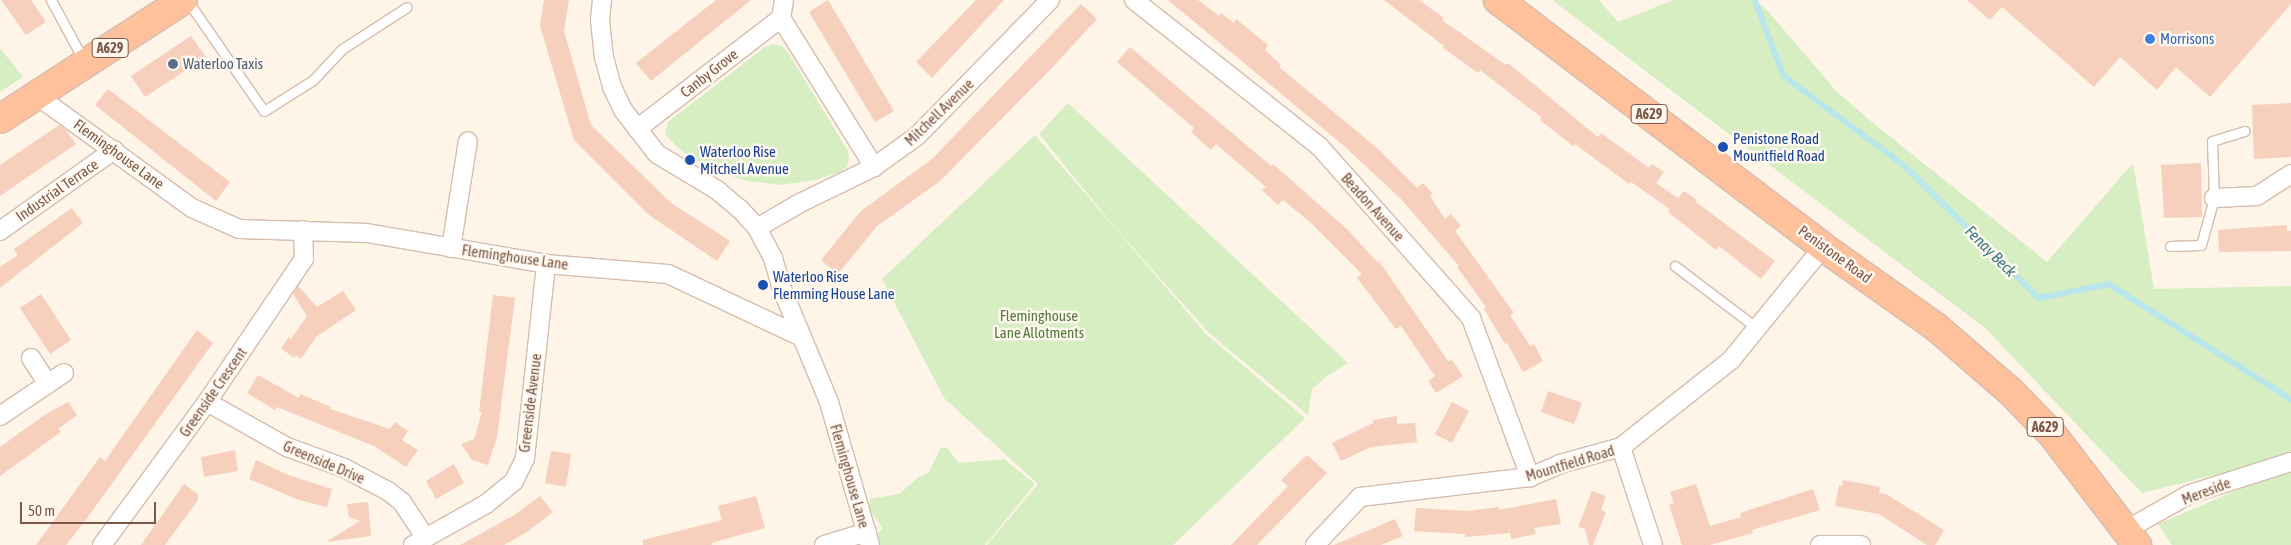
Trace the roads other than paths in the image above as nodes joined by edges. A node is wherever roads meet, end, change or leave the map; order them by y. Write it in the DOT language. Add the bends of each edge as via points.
graph roads {
  1 [pos="50,0"];
  2 [pos="182,0"];
  3 [pos="187,0"];
  4 [pos="602,0"];
  5 [pos="784,0"];
  6 [pos="1050,0"];
  7 [pos="1134,0"];
  8 [pos="1498,0"];
  9 [pos="408,7"];
  10 [pos="781,18"];
  11 [pos="85,64"];
  12 [pos="36,95"];
  13 [pos="0,119"];
  14 [pos="637,129"];
  15 [pos="2245,131"];
  16 [pos="468,141"];
  17 [pos="114,150"];
  18 [pos="874,167"];
  19 [pos="2291,174"];
  20 [pos="2214,198"];
  21 [pos="757,228"];
  22 [pos="303,230"];
  23 [pos="0,231"];
  24 [pos="2170,246"];
  25 [pos="1823,247"];
  26 [pos="451,248"];
  27 [pos="546,264"];
  28 [pos="1675,266"];
  29 [pos="1757,328"];
  30 [pos="802,337"];
  31 [pos="31,358"];
  32 [pos="64,373"];
  33 [pos="48,384"];
  34 [pos="208,402"];
  35 [pos="0,416"];
  36 [pos="1621,447"];
  37 [pos="2291,462"];
  38 [pos="1530,477"];
  39 [pos="869,538"];
  40 [pos="2132,538"];
  41 [pos="419,541"];
  42 [pos="102,545"];
  43 [pos="824,545"];
  44 [pos="1315,545"];
  45 [pos="1653,545"];
  46 [pos="1820,545"];
  47 [pos="1861,545"];
  1 -- 11 [label="lane"];
  2 -- 11 [label="highway, A629"];
  3 -- 9 [label="lane" via="264,111 313,80 342,49"];
  4 -- 14 [label="street" via="600,20 604,57 612,88"];
  5 -- 10 [label="street"];
  6 -- 18 [label="street, Mitchell Avenue" via="917,136"];
  7 -- 38 [label="street, Beadon Avenue" via="1319,146 1471,318"];
  8 -- 25 [label="highway, Penistone Road / A629"];
  10 -- 14 [label="street, Canby Grove"];
  10 -- 18 [label="street"];
  11 -- 12 [label="highway, A629"];
  12 -- 13 [label="highway, A629"];
  12 -- 17 [label="street, Fleminghouse Lane"];
  14 -- 21 [label="street" via="658,154 717,190"];
  15 -- 20 [label="lane" via="2212,141"];
  16 -- 26 [label="street"];
  17 -- 22 [label="street, Fleminghouse Lane" via="192,208 239,230"];
  17 -- 23 [label="street, Industrial Terrace"];
  18 -- 21 [label="street, Mitchell Avenue" via="800,202"];
  19 -- 20 [label="street" via="2258,196"];
  20 -- 24 [label="lane" via="2201,244"];
  21 -- 30 [label="street" via="773,258"];
  22 -- 26 [label="street, Fleminghouse Lane" via="367,233"];
  22 -- 34 [label="street, Greenside Crescent" via="304,259"];
  25 -- 29 [label="street, Mountfield Road"];
  25 -- 40 [label="highway, Penistone Road / A629" via="1936,327 2011,392 2052,434"];
  26 -- 27 [label="street, Fleminghouse Lane"];
  27 -- 30 [label="street, Fleminghouse Lane" via="668,274"];
  27 -- 41 [label="street, Greenside Avenue" via="525,458 514,481 486,504"];
  28 -- 29 [label="lane"];
  29 -- 36 [label="street, Mountfield Road" via="1731,360"];
  30 -- 39 [label="street, Fleminghouse Lane" via="829,402"];
  31 -- 33 [label="street"];
  32 -- 33 [label="street"];
  33 -- 35 [label="street"];
  34 -- 41 [label="street, Greenside Drive" via="287,447 344,468 388,491 402,502"];
  34 -- 42 [label="street, Greenside Crescent"];
  36 -- 38 [label="street, Mountfield Road" via="1560,464"];
  36 -- 45 [label="street"];
  37 -- 40 [label="street, Mereside" via="2190,494"];
  38 -- 44 [label="street, Mountfield Road" via="1360,497"];
  39 -- 43 [label="street"];
  46 -- 47 [label="street"];
}
